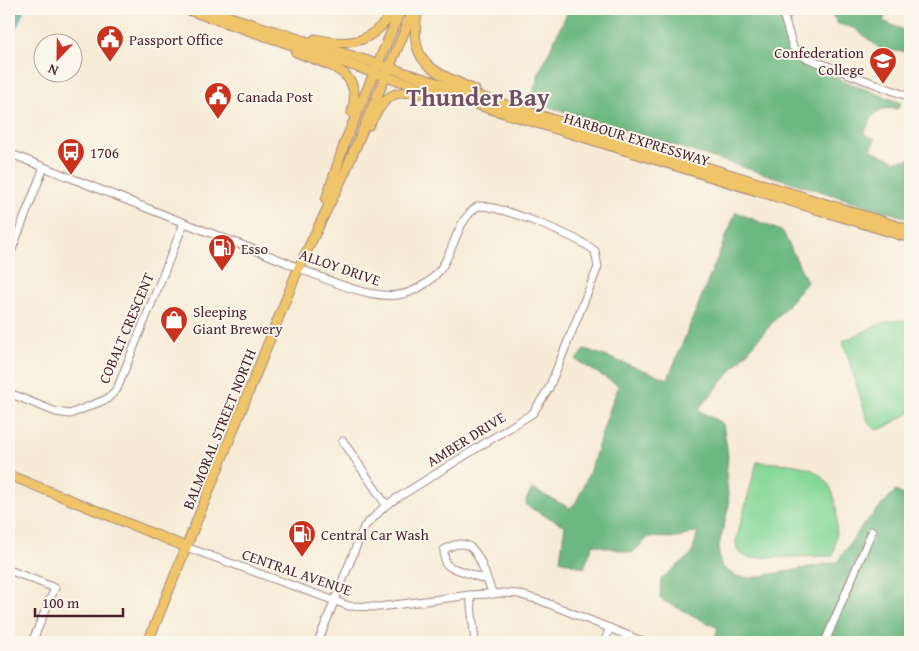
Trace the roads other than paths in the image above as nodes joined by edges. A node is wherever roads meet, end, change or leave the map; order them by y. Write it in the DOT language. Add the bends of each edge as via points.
graph roads {
  1 [pos="185,9"];
  2 [pos="205,9"];
  3 [pos="396,9"];
  4 [pos="400,9"];
  5 [pos="414,9"];
  6 [pos="418,9"];
  7 [pos="764,9"];
  8 [pos="784,11"];
  9 [pos="261,27"];
  10 [pos="243,29"];
  11 [pos="376,68"];
  12 [pos="386,72"];
  13 [pos="450,96"];
  14 [pos="910,97"];
  15 [pos="514,108"];
  16 [pos="342,152"];
  17 [pos="9,153"];
  18 [pos="44,167"];
  19 [pos="345,172"];
  20 [pos="184,223"];
  21 [pos="317,226"];
  22 [pos="910,230"];
  23 [pos="910,238"];
  24 [pos="9,257"];
  25 [pos="299,267"];
  26 [pos="592,282"];
  27 [pos="9,393"];
  28 [pos="343,441"];
  29 [pos="9,475"];
  30 [pos="386,505"];
  31 [pos="872,530"];
  32 [pos="186,547"];
  33 [pos="9,570"];
  34 [pos="487,580"];
  35 [pos="493,594"];
  36 [pos="470,596"];
  37 [pos="334,602"];
  38 [pos="610,628"];
  39 [pos="32,642"];
  40 [pos="148,642"];
  41 [pos="318,642"];
  42 [pos="475,642"];
  43 [pos="604,642"];
  44 [pos="644,642"];
  45 [pos="825,642"];
  1 -- 10 [label="main road, HARBOUR EXPRESSWAY"];
  2 -- 9 [label="main road, HARBOUR EXPRESSWAY"];
  3 -- 9 [label="main road" via="377,32 355,42 324,41"];
  4 -- 11 [label="main road, BALMORAL STREET NORTH"];
  5 -- 12 [label="main road, BALMORAL STREET NORTH"];
  6 -- 15 [label="main road" via="414,35 422,59 438,73"];
  7 -- 8 [label="street"];
  8 -- 14 [label="street" via="793,47 804,57"];
  9 -- 11 [label="main road, HARBOUR EXPRESSWAY"];
  10 -- 11 [label="main road, HARBOUR EXPRESSWAY"];
  10 -- 16 [label="main road" via="340,71 351,80 355,103"];
  11 -- 12 [label="main road, HARBOUR EXPRESSWAY"];
  11 -- 16 [label="main road, BALMORAL STREET NORTH"];
  12 -- 13 [label="main road, HARBOUR EXPRESSWAY"];
  12 -- 15 [label="main road, HARBOUR EXPRESSWAY"];
  12 -- 19 [label="main road, BALMORAL STREET NORTH"];
  13 -- 19 [label="main road" via="403,92 386,98"];
  13 -- 23 [label="main road, HARBOUR EXPRESSWAY"];
  15 -- 22 [label="main road, HARBOUR EXPRESSWAY"];
  16 -- 21 [label="main road, BALMORAL STREET NORTH"];
  17 -- 18 [label="street, ALLOY DRIVE"];
  18 -- 20 [label="street, ALLOY DRIVE"];
  18 -- 24 [label="street"];
  19 -- 21 [label="main road, BALMORAL STREET NORTH"];
  20 -- 25 [label="street, ALLOY DRIVE"];
  20 -- 27 [label="street, COBALT CRESCENT" via="112,397 64,415"];
  21 -- 25 [label="main road, BALMORAL STREET NORTH"];
  25 -- 26 [label="street, ALLOY DRIVE" via="368,293 385,296 406,294 437,274 450,254 465,219 478,206 487,206 587,244 598,259"];
  25 -- 32 [label="main road, BALMORAL STREET NORTH"];
  26 -- 30 [label="street, AMBER DRIVE" via="549,388 533,414"];
  28 -- 30 [label="street"];
  29 -- 32 [label="main road, CENTRAL AVENUE"];
  30 -- 37 [label="street, AMBER DRIVE" via="364,527"];
  31 -- 45 [label="street"];
  32 -- 37 [label="street, CENTRAL AVENUE"];
  32 -- 40 [label="main road, BALMORAL STREET NORTH"];
  33 -- 39 [label="street" via="55,588"];
  34 -- 34 [label="street" via="476,551 462,543 444,550 445,563 450,567"];
  34 -- 35 [label="street"];
  35 -- 36 [label="street, CENTRAL AVENUE"];
  35 -- 38 [label="street, CENTRAL AVENUE" via="518,594"];
  36 -- 37 [label="street, CENTRAL AVENUE" via="380,607"];
  36 -- 42 [label="street"];
  37 -- 41 [label="street, AMBER DRIVE"];
  38 -- 43 [label="street"];
  38 -- 44 [label="street, CENTRAL AVENUE"];
}
